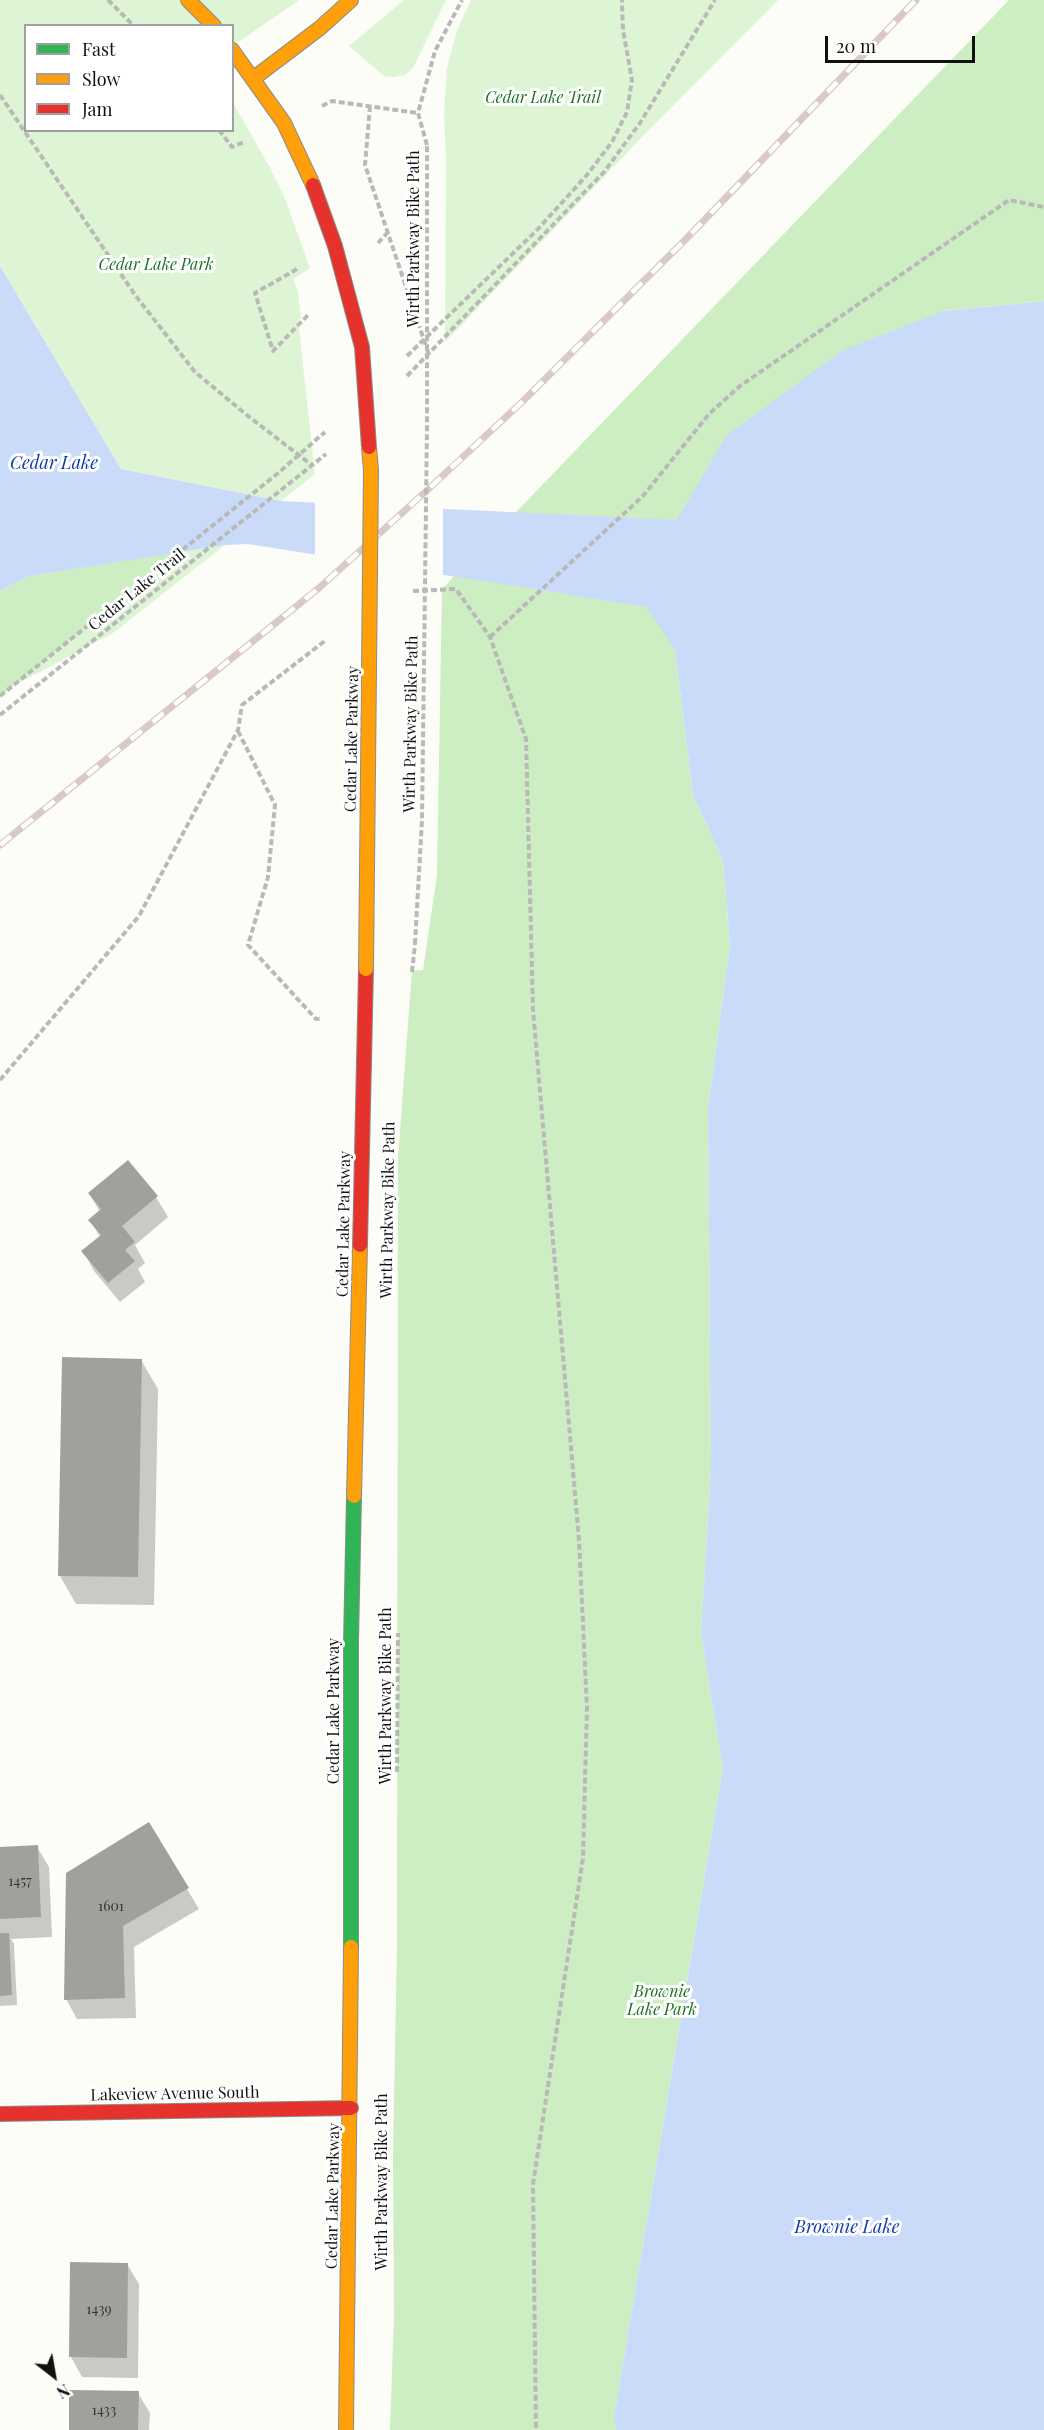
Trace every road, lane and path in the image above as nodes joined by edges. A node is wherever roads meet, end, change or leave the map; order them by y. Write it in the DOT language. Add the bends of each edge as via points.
graph roads {
  1 [pos="108,0"];
  2 [pos="188,0"];
  3 [pos="351,0"];
  4 [pos="462,0"];
  5 [pos="622,0"];
  6 [pos="715,0"];
  7 [pos="132,24"];
  8 [pos="212,24"];
  9 [pos="234,53"];
  10 [pos="254,78"];
  11 [pos="0,95"];
  12 [pos="332,101"];
  13 [pos="370,106"];
  14 [pos="418,113"];
  15 [pos="24,131"];
  16 [pos="25,132"];
  17 [pos="221,132"];
  18 [pos="232,147"];
  19 [pos="1044,207"];
  20 [pos="424,340"];
  21 [pos="429,355"];
  22 [pos="399,363"];
  23 [pos="405,379"];
  24 [pos="333,424"];
  25 [pos="330,450"];
  26 [pos="299,455"];
  27 [pos="314,466"];
  28 [pos="410,591"];
  29 [pos="333,635"];
  30 [pos="490,637"];
  31 [pos="0,696"];
  32 [pos="0,715"];
  33 [pos="238,730"];
  34 [pos="411,982"];
  35 [pos="330,1018"];
  36 [pos="0,1080"];
  37 [pos="398,1625"];
  38 [pos="398,1781"];
  39 [pos="351,2108"];
  40 [pos="0,2114"];
  41 [pos="346,2430"];
  42 [pos="536,2430"];
  1 -- 7 [label="path"];
  2 -- 8 [label="street"];
  3 -- 10 [label="street"];
  4 -- 14 [label="path, Wirth Parkway Bike Path" via="435,51"];
  5 -- 20 [label="path" via="632,80 627,112 612,142 537,230"];
  6 -- 21 [label="path" via="640,123 604,172"];
  9 -- 10 [label="street, Cedar Lake Parkway"];
  10 -- 39 [label="street, Cedar Lake Parkway, bridge" via="284,123 313,185 335,246 362,347 370,459 366,969 351,1642"];
  11 -- 15 [label="path"];
  12 -- 13 [label="path"];
  13 -- 14 [label="path"];
  13 -- 20 [label="path" via="364,165"];
  14 -- 34 [label="path, Wirth Parkway Bike Path, bridge" via="426,145 427,438 422,820"];
  16 -- 26 [label="path" via="135,295 195,372"];
  17 -- 18 [label="path"];
  19 -- 30 [label="path" via="1009,200 740,386 709,414 643,496"];
  20 -- 21 [label="path"];
  20 -- 22 [label="path"];
  21 -- 23 [label="path"];
  24 -- 26 [label="path, Cedar Lake Trail"];
  25 -- 27 [label="path, Cedar Lake Trail"];
  26 -- 27 [label="path"];
  26 -- 31 [label="path, Cedar Lake Trail"];
  27 -- 32 [label="path, Cedar Lake Trail"];
  28 -- 30 [label="path" via="456,589"];
  29 -- 33 [label="path" via="242,705"];
  30 -- 42 [label="path" via="526,739 533,1010 579,1540 587,1708 583,1858 533,2184"];
  33 -- 35 [label="path" via="274,805 268,877 248,945 316,1019"];
  33 -- 36 [label="path" via="139,916"];
  37 -- 38 [label="path, Wirth Parkway Bike Path"];
  39 -- 40 [label="street, Lakeview Avenue South"];
  39 -- 41 [label="street, Cedar Lake Parkway"];
}
